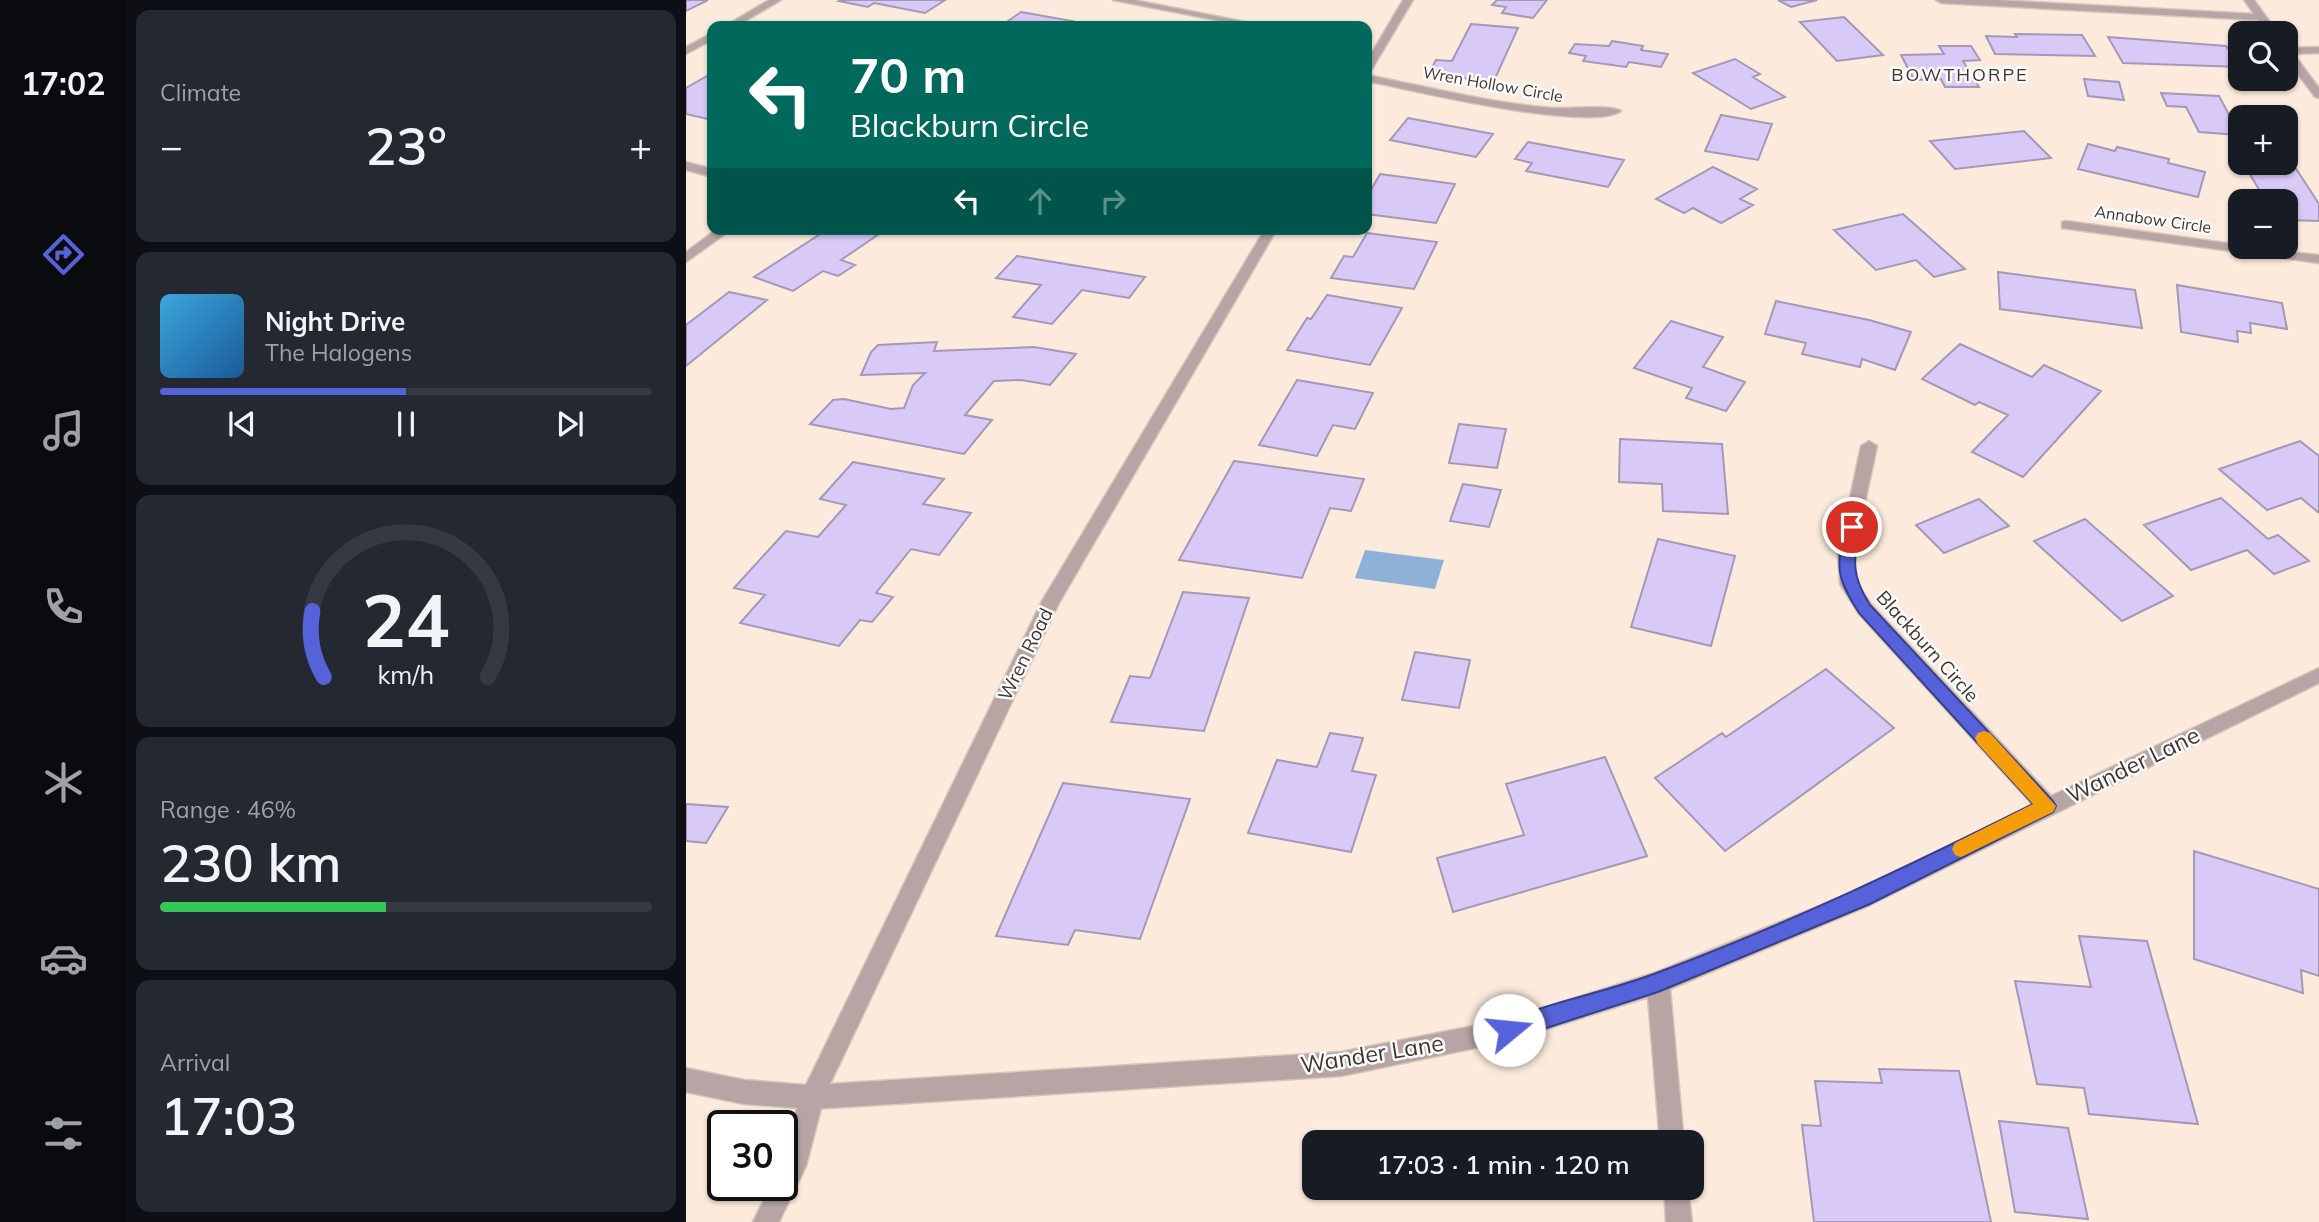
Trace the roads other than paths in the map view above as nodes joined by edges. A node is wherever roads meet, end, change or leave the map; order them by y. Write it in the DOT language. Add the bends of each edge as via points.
graph roads {
  1 [pos="776,0"];
  2 [pos="1118,0"];
  3 [pos="1408,0"];
  4 [pos="1941,0"];
  5 [pos="2249,0"];
  6 [pos="2261,17"];
  7 [pos="739,21"];
  8 [pos="1234,21"];
  9 [pos="2264,21"];
  10 [pos="707,39"];
  11 [pos="1372,47"];
  12 [pos="1380,48"];
  13 [pos="2319,50"];
  14 [pos="686,51"];
  15 [pos="2298,51"];
  16 [pos="1372,61"];
  17 [pos="2298,67"];
  18 [pos="1372,79"];
  19 [pos="2319,94"];
  20 [pos="1615,111"];
  21 [pos="686,166"];
  22 [pos="707,172"];
  23 [pos="2066,225"];
  24 [pos="718,235"];
  25 [pos="1267,235"];
  26 [pos="686,258"];
  27 [pos="2319,260"];
  28 [pos="1868,446"];
  29 [pos="2319,675"];
  30 [pos="2047,806"];
  31 [pos="1658,983"];
  32 [pos="686,1080"];
  33 [pos="811,1097"];
  34 [pos="1671,1130"];
  35 [pos="1677,1200"];
  36 [pos="766,1222"];
  37 [pos="1679,1222"];
  1 -- 7 [label="street"];
  2 -- 8 [label="street"];
  3 -- 12 [label="street"];
  4 -- 6 [label="street"];
  5 -- 6 [label="street"];
  6 -- 9 [label="street"];
  10 -- 14 [label="street"];
  11 -- 12 [label="street"];
  12 -- 16 [label="street"];
  13 -- 15 [label="street"];
  17 -- 19 [label="street"];
  18 -- 20 [label="street, Wren Hollow Circle" via="1544,111"];
  21 -- 22 [label="street"];
  23 -- 27 [label="street, Annabow Circle"];
  24 -- 26 [label="street"];
  25 -- 33 [label="street, Wren Road" via="1051,601"];
  28 -- 30 [label="street, Blackburn Circle" via="1846,554 1849,584 1864,609"];
  29 -- 30 [label="street, Wander Lane"];
  30 -- 31 [label="street, Wander Lane" via="1863,898"];
  31 -- 33 [label="street, Wander Lane" via="1509,1030 1341,1064"];
  31 -- 34 [label="street"];
  32 -- 33 [label="street, Wander Lane" via="744,1092"];
  33 -- 36 [label="street, Wren Road" via="794,1166"];
  35 -- 37 [label="street"];
}
